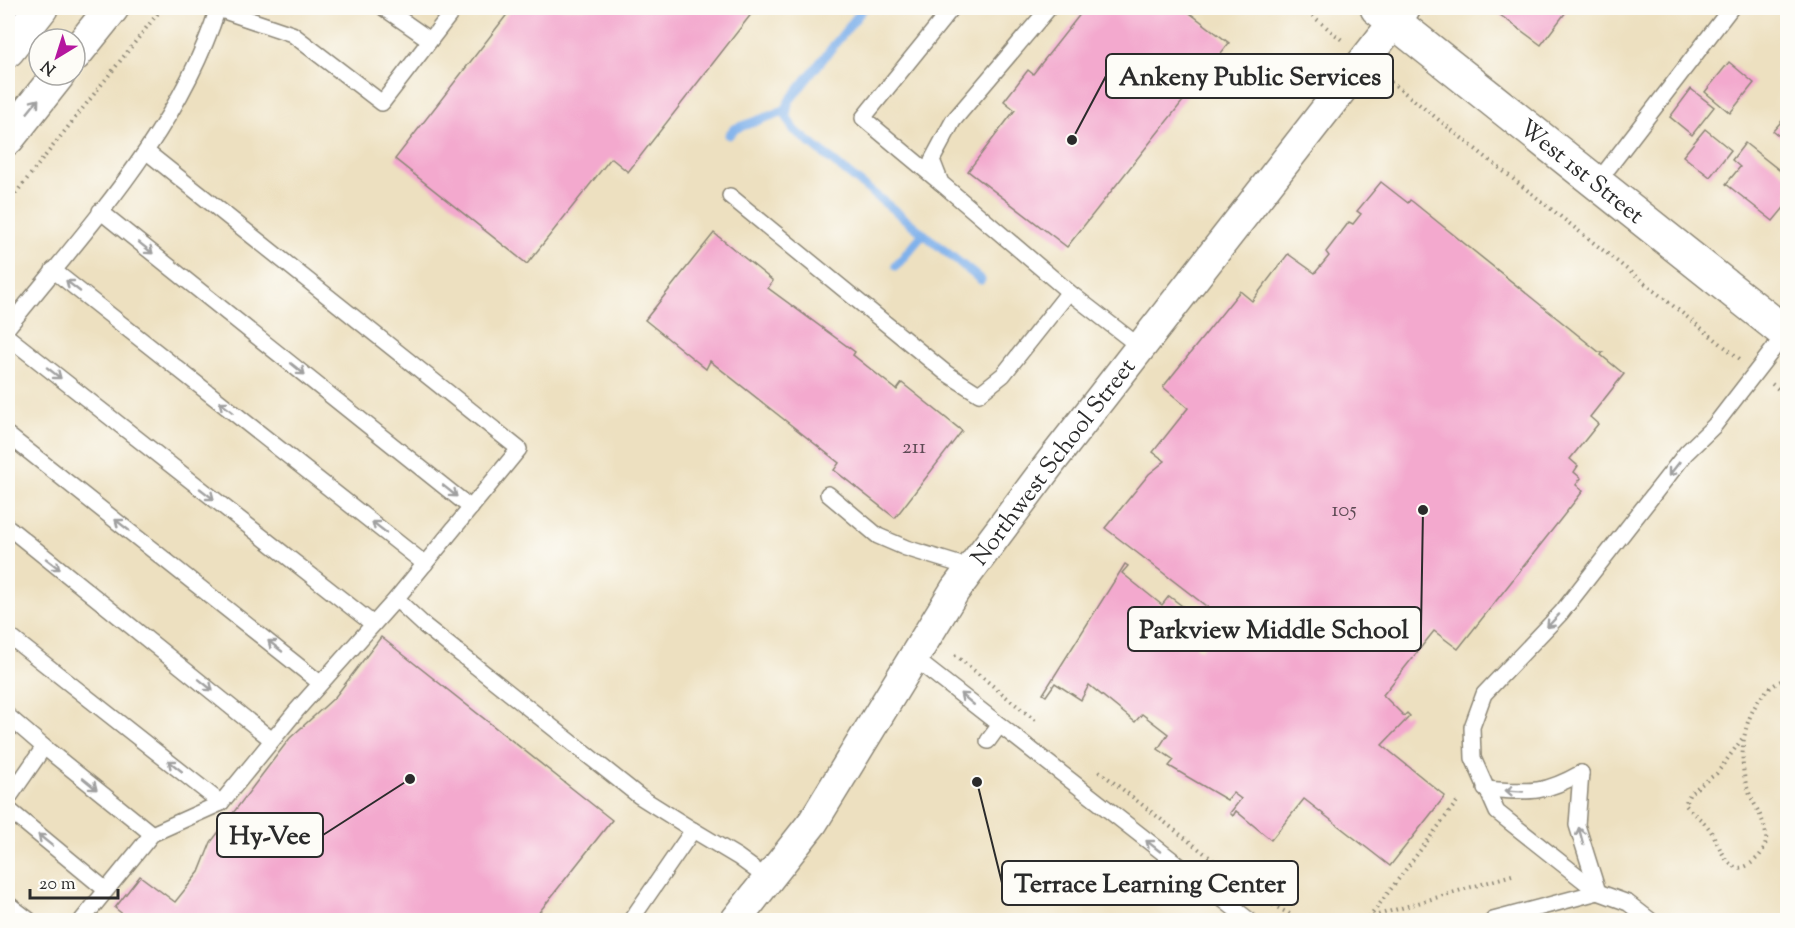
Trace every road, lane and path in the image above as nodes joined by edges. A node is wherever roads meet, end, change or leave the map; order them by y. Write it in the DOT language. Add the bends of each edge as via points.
graph roads {
  1 [pos="41,8"];
  2 [pos="112,8"];
  3 [pos="162,8"];
  4 [pos="218,8"];
  5 [pos="384,8"];
  6 [pos="455,8"];
  7 [pos="952,8"];
  8 [pos="1049,8"];
  9 [pos="1303,8"];
  10 [pos="1731,8"];
  11 [pos="1392,12"];
  12 [pos="87,39"];
  13 [pos="430,40"];
  14 [pos="8,50"];
  15 [pos="1364,59"];
  16 [pos="48,87"];
  17 [pos="8,138"];
  18 [pos="147,152"];
  19 [pos="940,183"];
  20 [pos="1596,184"];
  21 [pos="730,196"];
  22 [pos="8,203"];
  23 [pos="100,211"];
  24 [pos="53,270"];
  25 [pos="1070,292"];
  26 [pos="8,327"];
  27 [pos="1785,330"];
  28 [pos="8,337"];
  29 [pos="1140,347"];
  30 [pos="1756,372"];
  31 [pos="1788,397"];
  32 [pos="8,435"];
  33 [pos="828,494"];
  34 [pos="471,508"];
  35 [pos="8,527"];
  36 [pos="425,564"];
  37 [pos="971,568"];
  38 [pos="396,599"];
  39 [pos="373,624"];
  40 [pos="8,635"];
  41 [pos="954,655"];
  42 [pos="914,658"];
  43 [pos="1788,678"];
  44 [pos="320,683"];
  45 [pos="8,716"];
  46 [pos="999,726"];
  47 [pos="1041,726"];
  48 [pos="1742,739"];
  49 [pos="272,740"];
  50 [pos="988,741"];
  51 [pos="44,747"];
  52 [pos="1096,768"];
  53 [pos="1485,789"];
  54 [pos="8,799"];
  55 [pos="1459,800"];
  56 [pos="221,803"];
  57 [pos="8,809"];
  58 [pos="693,830"];
  59 [pos="152,834"];
  60 [pos="1512,875"];
  61 [pos="768,879"];
  62 [pos="106,890"];
  63 [pos="1598,892"];
  64 [pos="8,904"];
  65 [pos="744,918"];
  66 [pos="1369,920"];
  67 [pos="29,921"];
  68 [pos="82,921"];
  69 [pos="630,921"];
  70 [pos="1249,921"];
  71 [pos="1307,921"];
  72 [pos="1361,921"];
  73 [pos="1493,921"];
  74 [pos="1650,921"];
  1 -- 14 [label="main road"];
  2 -- 12 [label="main road"];
  3 -- 22 [label="path"];
  4 -- 13 [label="lane" via="292,34 382,103"];
  4 -- 18 [label="lane" via="205,50"];
  5 -- 13 [label="lane"];
  6 -- 13 [label="lane"];
  7 -- 19 [label="lane" via="863,118"];
  8 -- 19 [label="lane" via="953,121 932,160"];
  9 -- 15 [label="path"];
  10 -- 20 [label="lane"];
  11 -- 15 [label="street, Northwest School Street"];
  11 -- 20 [label="main road, West 1st Street"];
  15 -- 29 [label="street, Northwest School Street"];
  15 -- 30 [label="path"];
  17 -- 16 [label="main road, one-way"];
  18 -- 23 [label="lane"];
  18 -- 34 [label="lane" via="519,449"];
  19 -- 25 [label="lane"];
  20 -- 27 [label="main road, West 1st Street"];
  21 -- 25 [label="lane" via="946,373 979,394 1003,375"];
  23 -- 24 [label="lane"];
  23 -- 34 [label="lane, one-way"];
  24 -- 26 [label="lane"];
  36 -- 24 [label="lane, one-way"];
  25 -- 29 [label="lane"];
  27 -- 30 [label="lane"];
  28 -- 39 [label="lane, one-way"];
  29 -- 37 [label="street, Northwest School Street"];
  30 -- 31 [label="path"];
  30 -- 53 [label="lane, one-way" via="1714,426 1686,453 1561,613 1484,694 1472,727 1473,759"];
  44 -- 32 [label="lane, one-way"];
  33 -- 37 [label="lane" via="878,536"];
  34 -- 36 [label="lane"];
  35 -- 49 [label="lane, one-way"];
  36 -- 38 [label="lane"];
  37 -- 42 [label="street, Northwest School Street"];
  38 -- 39 [label="lane"];
  38 -- 58 [label="lane" via="639,796"];
  39 -- 44 [label="lane"];
  56 -- 40 [label="lane, one-way"];
  41 -- 47 [label="path"];
  46 -- 42 [label="lane, one-way"];
  42 -- 61 [label="street, Northwest School Street" via="813,822"];
  43 -- 48 [label="path" via="1777,682 1761,699"];
  44 -- 49 [label="lane"];
  45 -- 51 [label="lane"];
  46 -- 50 [label="lane"];
  70 -- 46 [label="lane, one-way"];
  48 -- 48 [label="path" via="1717,773 1690,793 1685,804 1709,827 1722,855 1739,867 1755,861 1767,843 1765,825 1746,784"];
  49 -- 56 [label="lane"];
  51 -- 54 [label="lane"];
  51 -- 59 [label="lane, one-way"];
  52 -- 71 [label="path" via="1264,900"];
  53 -- 63 [label="lane" via="1497,812"];
  63 -- 53 [label="lane, one-way" via="1578,825 1581,772 1554,788 1534,792"];
  55 -- 66 [label="path"];
  56 -- 59 [label="lane"];
  62 -- 57 [label="lane, one-way"];
  58 -- 61 [label="lane"];
  58 -- 69 [label="lane"];
  59 -- 62 [label="lane"];
  60 -- 66 [label="path"];
  61 -- 65 [label="street, Northwest School Street"];
  62 -- 68 [label="lane"];
  63 -- 73 [label="lane"];
  63 -- 74 [label="lane" via="1628,903"];
  64 -- 67 [label="lane"];
  66 -- 72 [label="path"];
}
